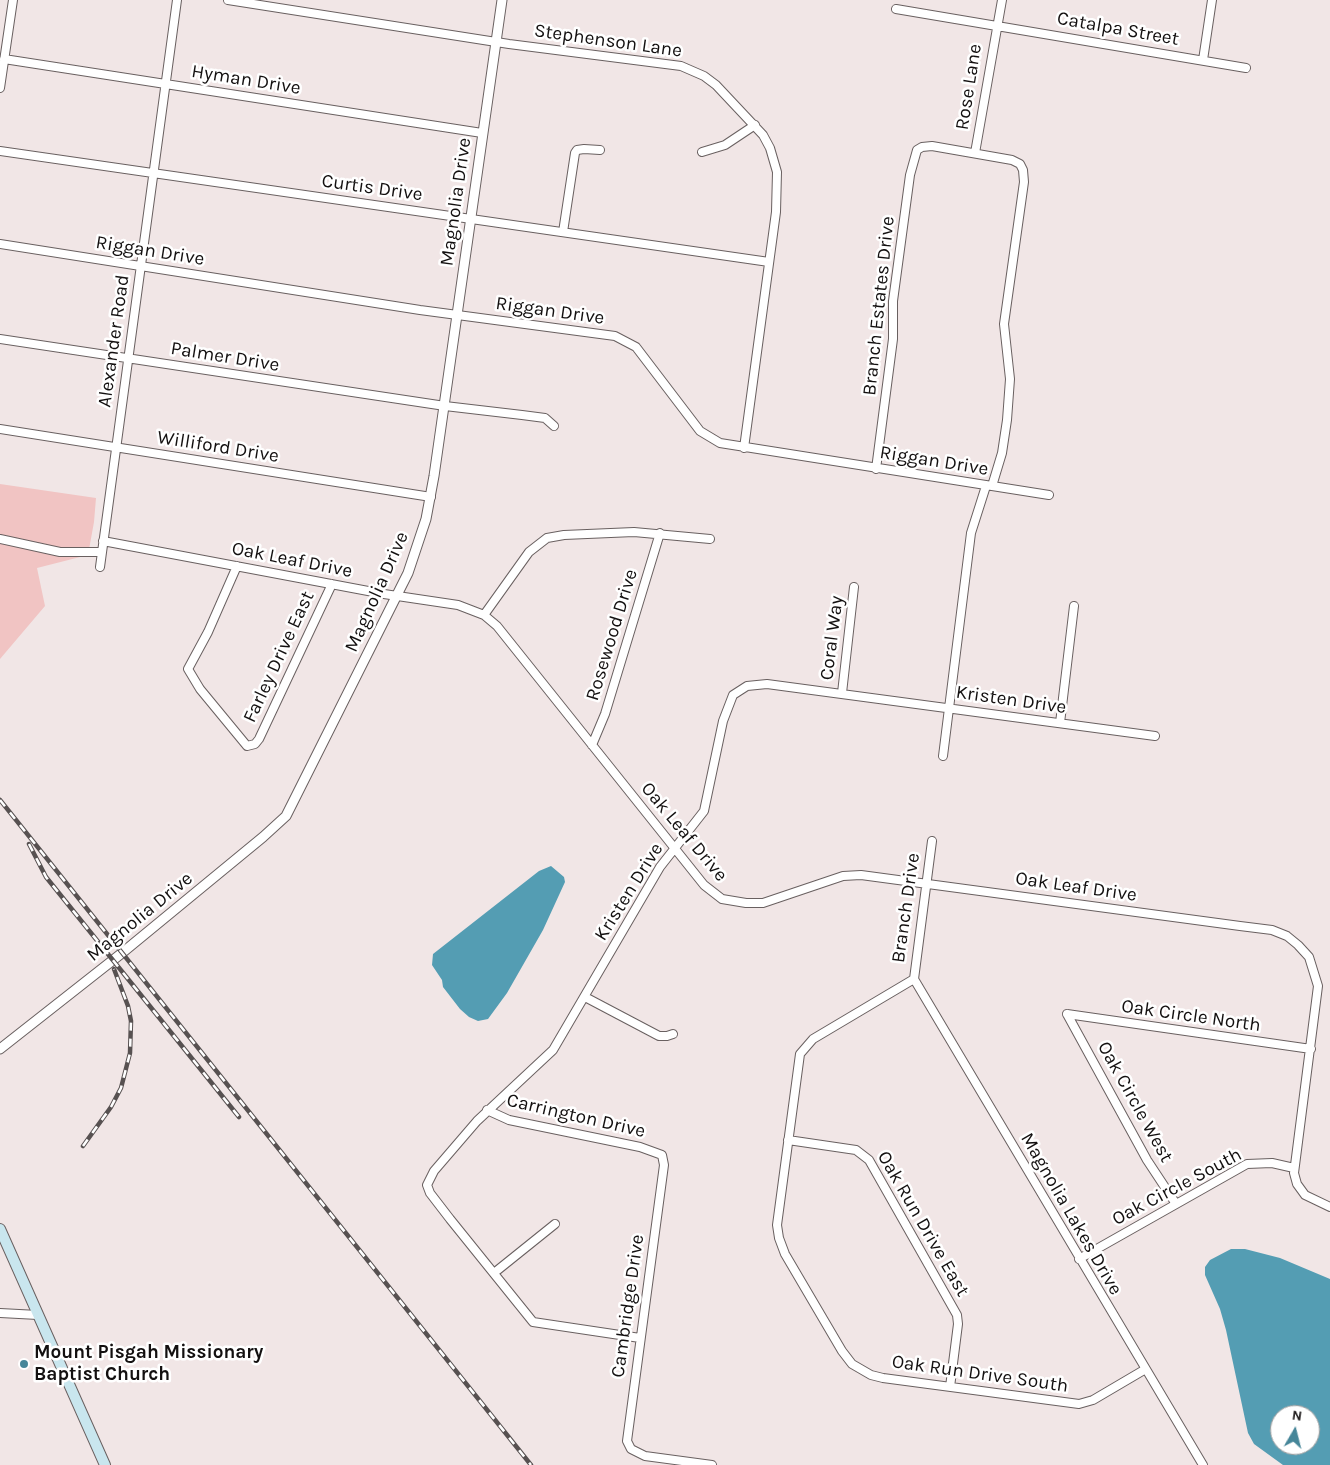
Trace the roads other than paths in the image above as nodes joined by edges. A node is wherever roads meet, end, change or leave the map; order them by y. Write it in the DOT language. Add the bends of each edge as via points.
graph roads {
  1 [pos="13,0"];
  2 [pos="177,0"];
  3 [pos="228,0"];
  4 [pos="502,0"];
  5 [pos="1002,0"];
  6 [pos="1212,0"];
  7 [pos="896,9"];
  8 [pos="996,26"];
  9 [pos="496,42"];
  10 [pos="4,59"];
  11 [pos="1203,60"];
  12 [pos="1246,68"];
  13 [pos="166,84"];
  14 [pos="0,88"];
  15 [pos="755,125"];
  16 [pos="482,133"];
  17 [pos="919,148"];
  18 [pos="600,150"];
  19 [pos="0,151"];
  20 [pos="702,152"];
  21 [pos="975,153"];
  22 [pos="154,173"];
  23 [pos="471,219"];
  24 [pos="563,232"];
  25 [pos="0,244"];
  26 [pos="769,262"];
  27 [pos="141,266"];
  28 [pos="457,315"];
  29 [pos="0,339"];
  30 [pos="128,358"];
  31 [pos="445,406"];
  32 [pos="554,426"];
  33 [pos="0,429"];
  34 [pos="116,447"];
  35 [pos="744,448"];
  36 [pos="876,469"];
  37 [pos="989,486"];
  38 [pos="1049,495"];
  39 [pos="431,497"];
  40 [pos="660,533"];
  41 [pos="710,539"];
  42 [pos="0,540"];
  43 [pos="103,541"];
  44 [pos="102,552"];
  45 [pos="237,566"];
  46 [pos="100,567"];
  47 [pos="332,584"];
  48 [pos="854,588"];
  49 [pos="396,596"];
  50 [pos="1074,606"];
  51 [pos="484,615"];
  52 [pos="842,693"];
  53 [pos="949,707"];
  54 [pos="1060,723"];
  55 [pos="1155,736"];
  56 [pos="592,745"];
  57 [pos="943,756"];
  58 [pos="932,841"];
  59 [pos="674,848"];
  60 [pos="926,883"];
  61 [pos="914,979"];
  62 [pos="585,997"];
  63 [pos="1067,1014"];
  64 [pos="673,1034"];
  65 [pos="0,1049"];
  66 [pos="1311,1049"];
  67 [pos="488,1110"];
  68 [pos="788,1140"];
  69 [pos="659,1152"];
  70 [pos="1294,1168"];
  71 [pos="1176,1204"];
  72 [pos="1330,1206"];
  73 [pos="555,1224"];
  74 [pos="0,1229"];
  75 [pos="1079,1258"];
  76 [pos="494,1273"];
  77 [pos="0,1314"];
  78 [pos="38,1316"];
  79 [pos="640,1338"];
  80 [pos="1144,1370"];
  81 [pos="950,1387"];
  82 [pos="105,1465"];
  83 [pos="712,1465"];
  84 [pos="1203,1465"];
  1 -- 10 [label="street"];
  2 -- 13 [label="street, Alexander Road"];
  3 -- 9 [label="street, Stephenson Lane"];
  4 -- 9 [label="street, Magnolia Drive"];
  5 -- 8 [label="street, Rose Lane"];
  6 -- 11 [label="street"];
  7 -- 8 [label="street, Catalpa Street"];
  8 -- 11 [label="street, Catalpa Street"];
  8 -- 21 [label="street, Rose Lane"];
  9 -- 15 [label="street, Stephenson Lane" via="687,67 716,85"];
  9 -- 16 [label="street, Magnolia Drive"];
  10 -- 13 [label="street, Hyman Drive"];
  10 -- 14 [label="street"];
  11 -- 12 [label="street, Catalpa Street"];
  13 -- 16 [label="street, Hyman Drive"];
  13 -- 22 [label="street, Alexander Road"];
  15 -- 20 [label="street" via="725,145"];
  15 -- 26 [label="street, Stephenson Lane" via="770,148 777,172 776,212"];
  16 -- 23 [label="street, Magnolia Drive"];
  17 -- 21 [label="street, Rose Lane" via="932,146"];
  17 -- 36 [label="street, Branch Estates Drive" via="913,157 910,174"];
  18 -- 24 [label="street" via="584,149 575,153"];
  19 -- 22 [label="street, Curtis Drive"];
  21 -- 37 [label="street, Rose Lane" via="1016,161 1024,177 1004,324 1010,379 1007,420 1002,453"];
  22 -- 23 [label="street, Curtis Drive"];
  22 -- 27 [label="street, Alexander Road"];
  23 -- 24 [label="street, Curtis Drive"];
  23 -- 28 [label="street, Magnolia Drive"];
  24 -- 26 [label="street, Curtis Drive"];
  25 -- 27 [label="street, Riggan Drive"];
  26 -- 35 [label="street, Stephenson Lane"];
  27 -- 28 [label="street, Riggan Drive"];
  27 -- 30 [label="street, Alexander Road"];
  28 -- 31 [label="street, Magnolia Drive"];
  28 -- 35 [label="street, Riggan Drive" via="622,338 640,351 704,435 720,443"];
  29 -- 30 [label="street, Palmer Drive"];
  30 -- 31 [label="street, Palmer Drive"];
  30 -- 34 [label="street, Alexander Road"];
  31 -- 32 [label="street, Palmer Drive" via="545,418"];
  31 -- 39 [label="street, Magnolia Drive"];
  33 -- 34 [label="street, Williford Drive"];
  34 -- 39 [label="street, Williford Drive"];
  34 -- 43 [label="street, Alexander Road"];
  35 -- 36 [label="street, Riggan Drive"];
  36 -- 37 [label="street, Riggan Drive"];
  37 -- 38 [label="street, Riggan Drive"];
  37 -- 53 [label="street" via="971,533"];
  39 -- 49 [label="street, Magnolia Drive" via="418,548"];
  40 -- 41 [label="street"];
  40 -- 51 [label="street" via="588,533 547,538 529,552"];
  40 -- 56 [label="street, Rosewood Drive" via="605,714"];
  42 -- 44 [label="street" via="60,552"];
  43 -- 44 [label="street, Alexander Road"];
  43 -- 45 [label="street, Oak Leaf Drive"];
  44 -- 46 [label="street, Alexander Road"];
  45 -- 47 [label="street, Oak Leaf Drive"];
  45 -- 47 [label="street, Farley Drive East" via="188,672 247,746 256,744"];
  47 -- 49 [label="street, Oak Leaf Drive"];
  48 -- 52 [label="street, Coral Way"];
  49 -- 51 [label="street, Oak Leaf Drive" via="468,608"];
  49 -- 65 [label="street, Magnolia Drive" via="286,816"];
  50 -- 54 [label="street"];
  51 -- 56 [label="street, Oak Leaf Drive" via="497,626"];
  52 -- 53 [label="street, Kristen Drive"];
  52 -- 59 [label="street, Kristen Drive" via="760,684 747,686 733,695 722,720 706,806"];
  53 -- 54 [label="street, Kristen Drive"];
  53 -- 57 [label="street"];
  54 -- 55 [label="street, Kristen Drive"];
  56 -- 59 [label="street, Oak Leaf Drive"];
  58 -- 60 [label="street, Branch Drive"];
  59 -- 60 [label="street, Oak Leaf Drive" via="709,890 722,899 738,902 771,902 848,875"];
  59 -- 62 [label="street, Kristen Drive"];
  60 -- 61 [label="street, Branch Drive"];
  60 -- 66 [label="street, Oak Leaf Drive" via="1280,933 1298,945 1309,958 1317,979"];
  61 -- 68 [label="street" via="813,1039 800,1054"];
  61 -- 75 [label="street, Magnolia Lakes Drive"];
  62 -- 64 [label="street" via="659,1036"];
  62 -- 67 [label="street, Kristen Drive" via="553,1050"];
  63 -- 66 [label="street, Oak Circle North"];
  63 -- 71 [label="street, Oak Circle West" via="1147,1160"];
  66 -- 70 [label="street, Oak Leaf Drive"];
  67 -- 69 [label="street, Carrington Drive" via="509,1120"];
  67 -- 76 [label="street, Kristen Drive" via="427,1183 430,1193"];
  68 -- 81 [label="street, Oak Run Drive East" via="856,1150 869,1160 957,1315"];
  68 -- 81 [label="street, Oak Run Drive South" via="777,1225 779,1238 785,1254 842,1351 852,1364 883,1378"];
  69 -- 79 [label="street, Cambridge Drive" via="664,1157 664,1165"];
  70 -- 71 [label="street, Oak Circle South" via="1272,1163 1247,1164"];
  70 -- 72 [label="street, Oak Leaf Drive" via="1297,1184 1305,1195"];
  71 -- 75 [label="street, Oak Circle South"];
  73 -- 76 [label="street"];
  74 -- 78 [label="main road"];
  75 -- 80 [label="street, Magnolia Lakes Drive"];
  76 -- 79 [label="street" via="536,1323"];
  77 -- 78 [label="street"];
  78 -- 82 [label="main road"];
  79 -- 83 [label="street, Cambridge Drive" via="627,1435 631,1449 645,1456"];
  80 -- 81 [label="street, Oak Run Drive South" via="1093,1400 1079,1404"];
  80 -- 84 [label="street, Magnolia Lakes Drive"];
}
